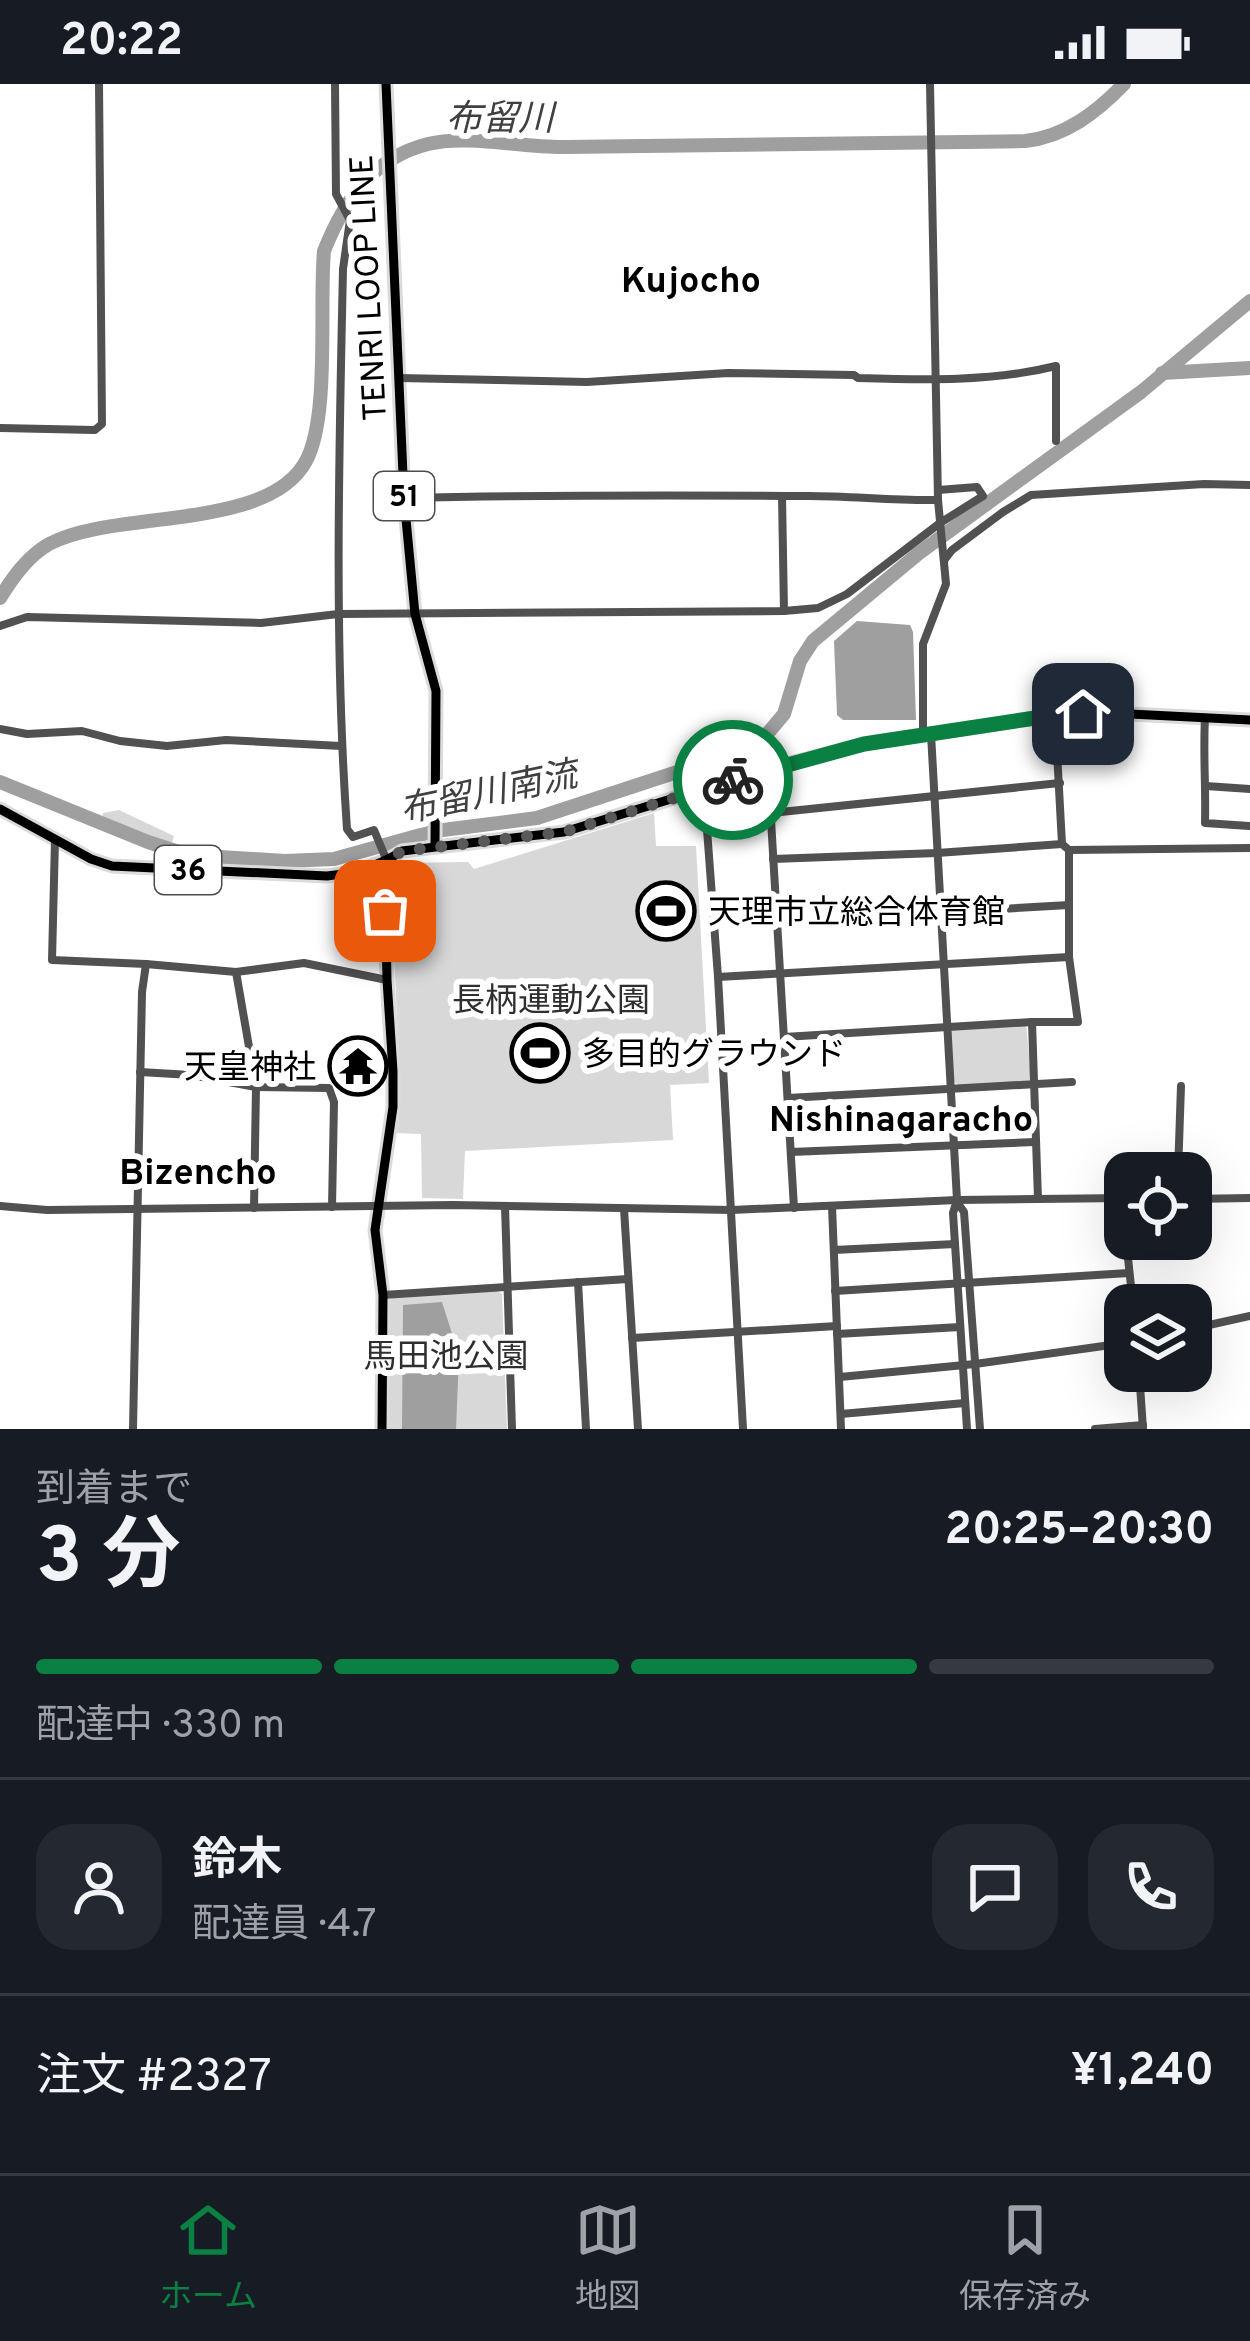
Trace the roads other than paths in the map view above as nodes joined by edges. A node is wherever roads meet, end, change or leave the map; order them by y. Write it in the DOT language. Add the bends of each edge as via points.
graph roads {
  1 [pos="99,84"];
  2 [pos="335,84"];
  3 [pos="386,84"];
  4 [pos="930,84"];
  5 [pos="399,378"];
  6 [pos="936,380"];
  7 [pos="0,428"];
  8 [pos="1057,442"];
  9 [pos="1250,485"];
  10 [pos="938,495"];
  11 [pos="782,496"];
  12 [pos="404,497"];
  13 [pos="940,526"];
  14 [pos="944,557"];
  15 [pos="784,611"];
  16 [pos="338,614"];
  17 [pos="415,614"];
  18 [pos="0,626"];
  19 [pos="1055,715"];
  20 [pos="1204,718"];
  21 [pos="1250,720"];
  22 [pos="0,729"];
  23 [pos="927,734"];
  24 [pos="341,746"];
  25 [pos="768,770"];
  26 [pos="1060,783"];
  27 [pos="1206,786"];
  28 [pos="704,789"];
  29 [pos="1250,789"];
  30 [pos="934,794"];
  31 [pos="0,809"];
  32 [pos="770,813"];
  33 [pos="1249,826"];
  34 [pos="55,840"];
  35 [pos="435,843"];
  36 [pos="1065,847"];
  37 [pos="1250,848"];
  38 [pos="937,853"];
  39 [pos="386,858"];
  40 [pos="773,860"];
  41 [pos="1069,904"];
  42 [pos="940,912"];
  43 [pos="777,922"];
  44 [pos="1069,957"];
  45 [pos="146,964"];
  46 [pos="943,964"];
  47 [pos="236,972"];
  48 [pos="780,973"];
  49 [pos="718,976"];
  50 [pos="387,980"];
  51 [pos="1032,1022"];
  52 [pos="948,1027"];
  53 [pos="784,1037"];
  54 [pos="140,1072"];
  55 [pos="1072,1082"];
  56 [pos="1034,1085"];
  57 [pos="1181,1086"];
  58 [pos="256,1087"];
  59 [pos="952,1090"];
  60 [pos="788,1098"];
  61 [pos="1035,1142"];
  62 [pos="953,1145"];
  63 [pos="791,1152"];
  64 [pos="1179,1152"];
  65 [pos="1104,1198"];
  66 [pos="1250,1198"];
  67 [pos="1038,1199"];
  68 [pos="1212,1199"];
  69 [pos="957,1200"];
  70 [pos="378,1205"];
  71 [pos="0,1206"];
  72 [pos="505,1206"];
  73 [pos="832,1206"];
  74 [pos="139,1208"];
  75 [pos="254,1208"];
  76 [pos="332,1208"];
  77 [pos="624,1208"];
  78 [pos="794,1208"];
  79 [pos="732,1210"];
  80 [pos="955,1244"];
  81 [pos="833,1250"];
  82 [pos="1128,1260"];
  83 [pos="1129,1273"];
  84 [pos="628,1279"];
  85 [pos="578,1282"];
  86 [pos="968,1283"];
  87 [pos="957,1284"];
  88 [pos="1130,1284"];
  89 [pos="508,1286"];
  90 [pos="836,1291"];
  91 [pos="383,1294"];
  92 [pos="1250,1316"];
  93 [pos="1212,1324"];
  94 [pos="960,1327"];
  95 [pos="837,1330"];
  96 [pos="738,1331"];
  97 [pos="632,1338"];
  98 [pos="1104,1346"];
  99 [pos="975,1364"];
  100 [pos="962,1366"];
  101 [pos="840,1377"];
  102 [pos="1140,1392"];
  103 [pos="965,1403"];
  104 [pos="841,1414"];
  105 [pos="1143,1427"];
  106 [pos="133,1429"];
  107 [pos="382,1429"];
  108 [pos="512,1429"];
  109 [pos="586,1429"];
  110 [pos="638,1429"];
  111 [pos="743,1429"];
  112 [pos="841,1429"];
  113 [pos="967,1429"];
  114 [pos="980,1429"];
  115 [pos="1095,1429"];
  1 -- 7 [label="street" via="102,424"];
  2 -- 16 [label="street" via="336,194 350,220"];
  3 -- 5 [label="main road, TENRI LOOP LINE / 51"];
  4 -- 6 [label="street"];
  5 -- 6 [label="street" via="587,382 728,373"];
  5 -- 12 [label="main road, TENRI LOOP LINE / 51"];
  6 -- 8 [label="street" via="1056,366"];
  6 -- 10 [label="street"];
  9 -- 14 [label="street" via="1031,495"];
  10 -- 11 [label="street"];
  10 -- 13 [label="street"];
  10 -- 13 [label="street" via="977,487 983,496"];
  11 -- 12 [label="street"];
  11 -- 15 [label="street"];
  12 -- 17 [label="main road, TENRI LOOP LINE / 51"];
  13 -- 14 [label="street"];
  13 -- 15 [label="street" via="847,594"];
  14 -- 23 [label="street" via="946,584 921,654"];
  15 -- 17 [label="street"];
  16 -- 17 [label="street"];
  16 -- 18 [label="street" via="261,623 27,617"];
  16 -- 24 [label="street"];
  17 -- 35 [label="main road, TENRI LOOP LINE / 51" via="436,691"];
  19 -- 20 [label="main road, 36"];
  19 -- 23 [label="main road, 36"];
  19 -- 26 [label="street"];
  20 -- 21 [label="main road, 36"];
  20 -- 27 [label="street"];
  22 -- 24 [label="street" via="82,731 167,746"];
  23 -- 25 [label="main road, 36"];
  23 -- 30 [label="street"];
  24 -- 39 [label="street" via="347,832 375,832"];
  25 -- 28 [label="main road, 36"];
  25 -- 32 [label="street"];
  26 -- 30 [label="street"];
  26 -- 36 [label="street"];
  27 -- 29 [label="street"];
  27 -- 33 [label="street" via="1205,823"];
  28 -- 35 [label="main road, 36" via="564,832"];
  28 -- 49 [label="street"];
  30 -- 32 [label="street"];
  30 -- 38 [label="street"];
  31 -- 34 [label="main road, 36"];
  32 -- 40 [label="street"];
  34 -- 39 [label="main road, 36" via="112,866 143,868 328,876"];
  34 -- 45 [label="street" via="52,960"];
  35 -- 39 [label="main road, 36"];
  36 -- 37 [label="street"];
  36 -- 38 [label="street"];
  36 -- 41 [label="street"];
  38 -- 40 [label="street"];
  38 -- 42 [label="street"];
  39 -- 50 [label="main road"];
  40 -- 43 [label="street"];
  41 -- 42 [label="street"];
  41 -- 44 [label="street"];
  42 -- 43 [label="street"];
  42 -- 46 [label="street"];
  43 -- 48 [label="street"];
  44 -- 46 [label="street"];
  44 -- 51 [label="street" via="1078,1022"];
  45 -- 47 [label="street"];
  45 -- 54 [label="street"];
  46 -- 48 [label="street"];
  46 -- 52 [label="street"];
  47 -- 50 [label="street" via="304,963"];
  47 -- 58 [label="street"];
  48 -- 49 [label="street"];
  48 -- 53 [label="street"];
  49 -- 79 [label="street"];
  50 -- 70 [label="main road" via="393,1107"];
  51 -- 52 [label="street"];
  51 -- 56 [label="street"];
  52 -- 53 [label="street"];
  52 -- 59 [label="street"];
  53 -- 60 [label="street"];
  54 -- 58 [label="street"];
  54 -- 74 [label="street"];
  55 -- 56 [label="street"];
  56 -- 59 [label="street"];
  56 -- 61 [label="street"];
  57 -- 64 [label="street"];
  58 -- 75 [label="street"];
  58 -- 76 [label="street" via="329,1088"];
  59 -- 60 [label="street"];
  59 -- 62 [label="street"];
  60 -- 63 [label="street"];
  61 -- 62 [label="street"];
  61 -- 67 [label="street"];
  62 -- 63 [label="street"];
  62 -- 69 [label="street"];
  63 -- 78 [label="street"];
  65 -- 67 [label="street"];
  66 -- 68 [label="street"];
  67 -- 69 [label="street"];
  69 -- 73 [label="street"];
  69 -- 80 [label="street"];
  69 -- 86 [label="street"];
  70 -- 72 [label="street"];
  70 -- 76 [label="street"];
  70 -- 91 [label="main road"];
  71 -- 74 [label="street"];
  72 -- 77 [label="street"];
  72 -- 89 [label="street"];
  73 -- 78 [label="street"];
  73 -- 81 [label="street"];
  74 -- 75 [label="street"];
  74 -- 106 [label="street"];
  75 -- 76 [label="street"];
  77 -- 79 [label="street"];
  77 -- 84 [label="street"];
  78 -- 79 [label="street"];
  79 -- 96 [label="street"];
  80 -- 81 [label="street"];
  80 -- 87 [label="street"];
  81 -- 90 [label="street"];
  82 -- 83 [label="street"];
  83 -- 86 [label="street"];
  83 -- 88 [label="street"];
  84 -- 85 [label="street"];
  84 -- 97 [label="street"];
  85 -- 89 [label="street"];
  85 -- 109 [label="street"];
  86 -- 87 [label="street"];
  86 -- 99 [label="street"];
  87 -- 90 [label="street"];
  87 -- 94 [label="street"];
  89 -- 91 [label="street"];
  89 -- 108 [label="street"];
  90 -- 95 [label="street"];
  91 -- 107 [label="main road"];
  92 -- 93 [label="street"];
  94 -- 95 [label="street"];
  94 -- 100 [label="street"];
  95 -- 96 [label="street"];
  95 -- 101 [label="street"];
  96 -- 97 [label="street"];
  96 -- 111 [label="street"];
  97 -- 110 [label="street"];
  98 -- 99 [label="street"];
  99 -- 100 [label="street"];
  99 -- 114 [label="street"];
  100 -- 101 [label="street"];
  100 -- 103 [label="street"];
  101 -- 104 [label="street"];
  102 -- 105 [label="street"];
  103 -- 104 [label="street"];
  103 -- 113 [label="street"];
  104 -- 112 [label="street"];
  105 -- 115 [label="street"];
}
